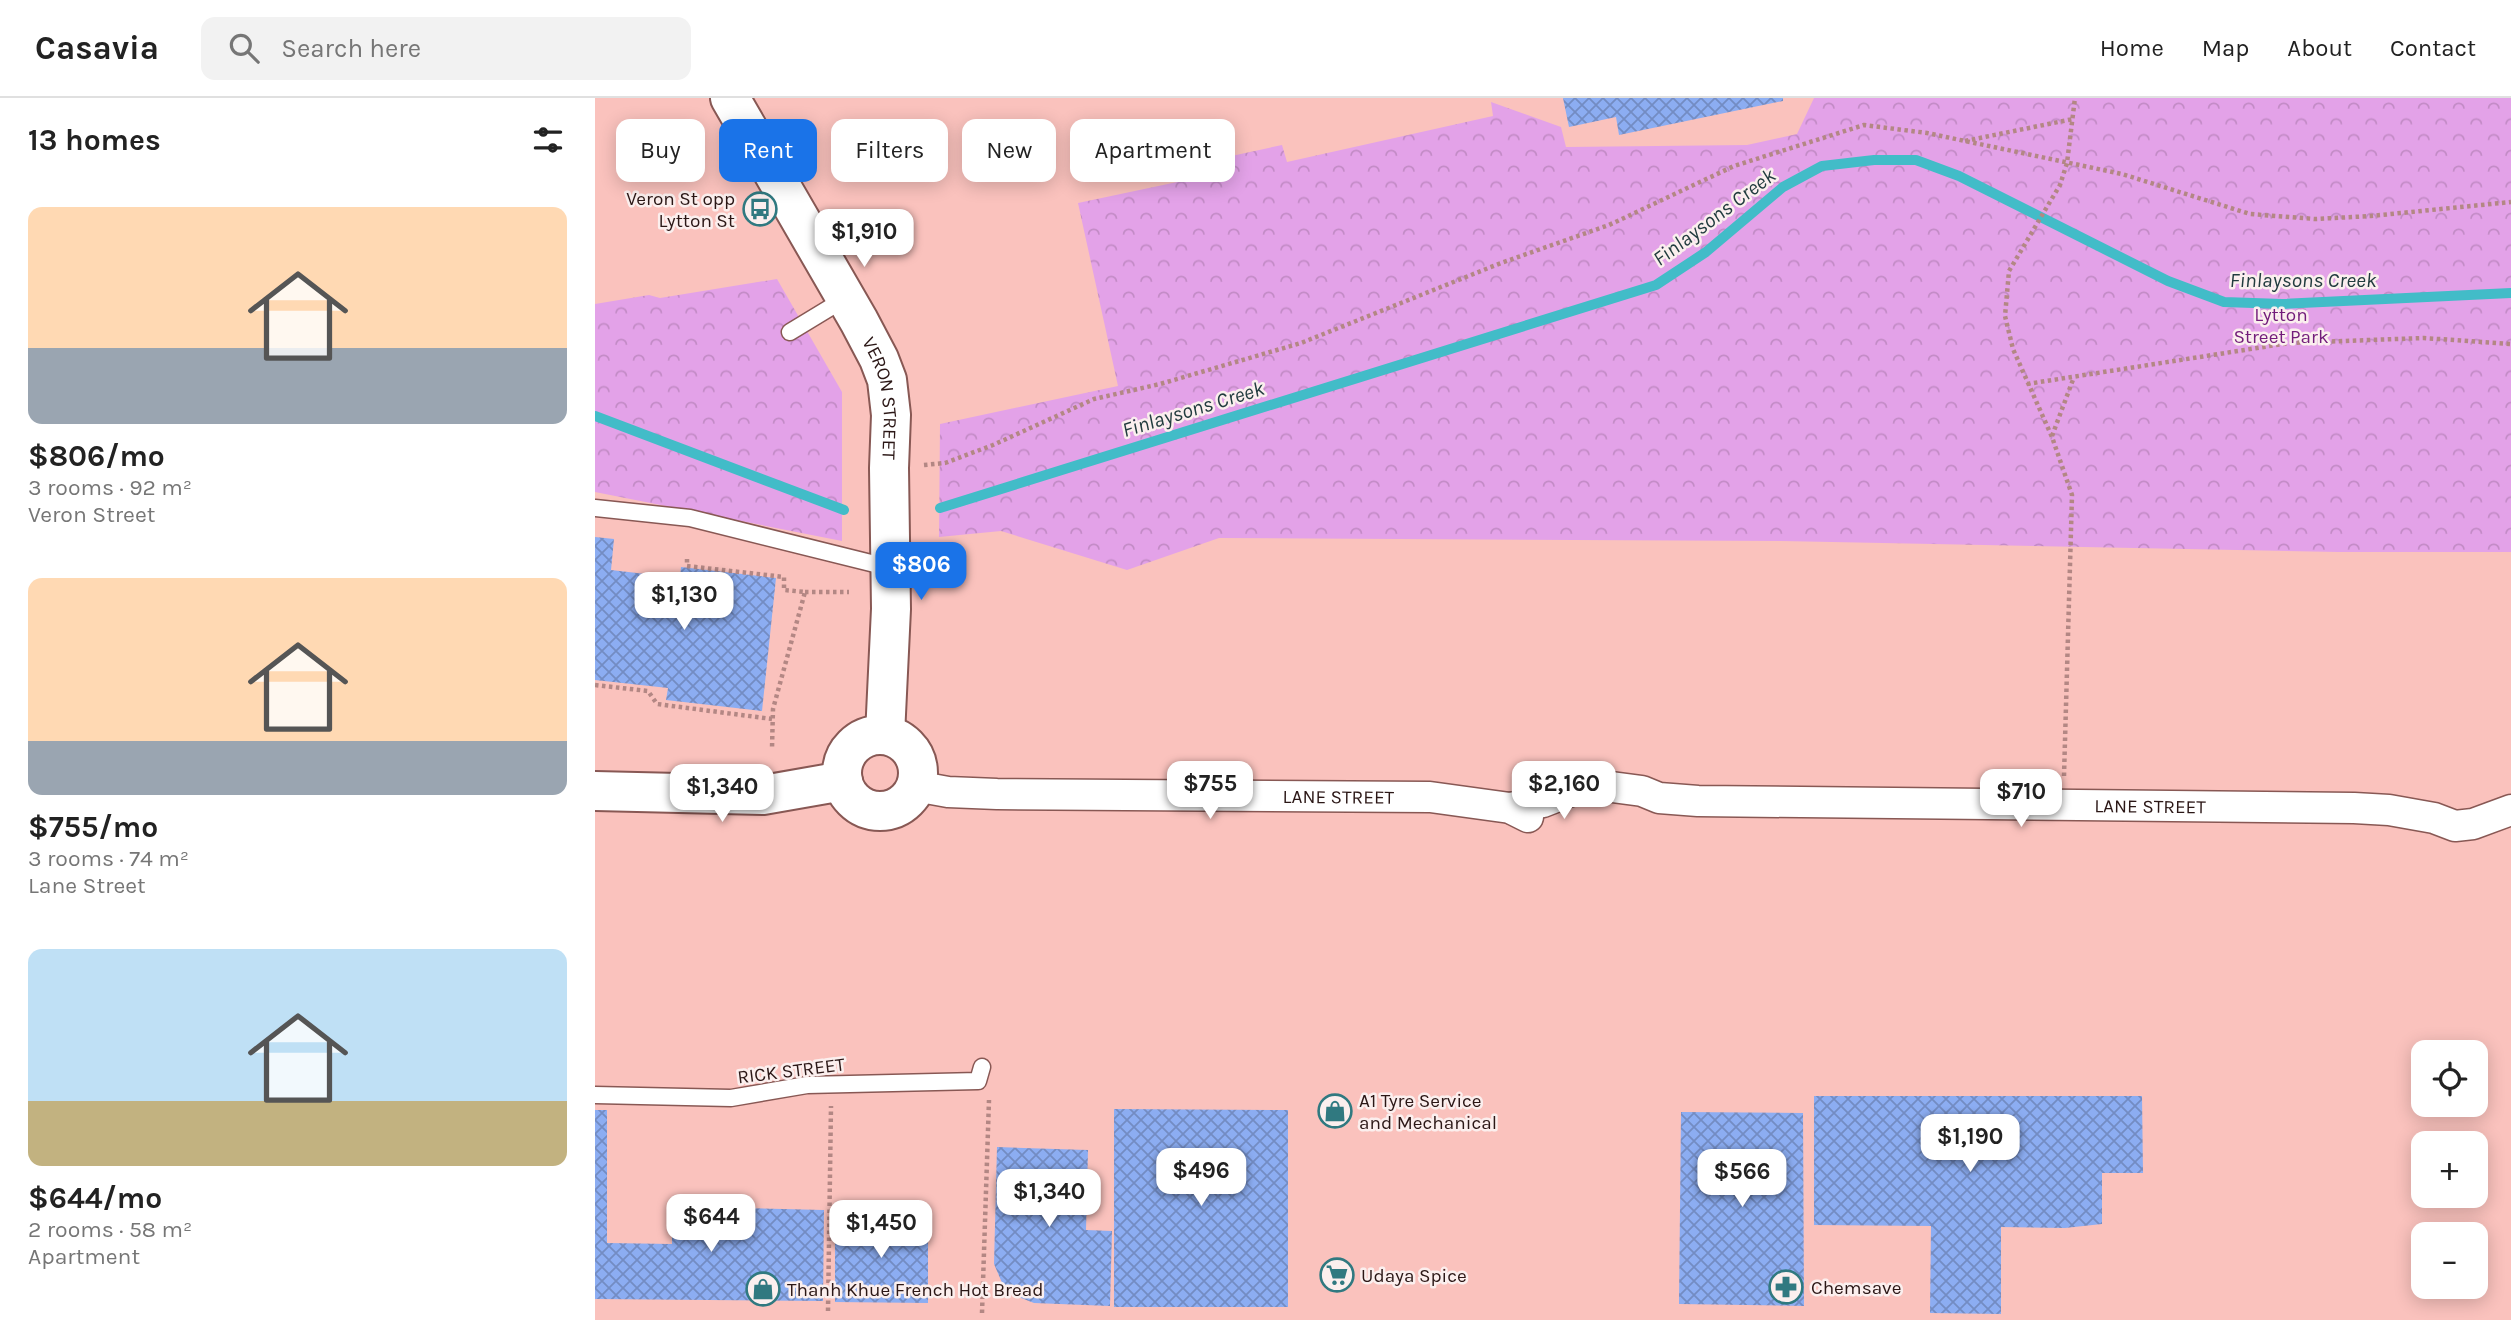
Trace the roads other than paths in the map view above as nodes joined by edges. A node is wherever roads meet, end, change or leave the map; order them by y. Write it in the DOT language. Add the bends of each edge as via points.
graph roads {
  1 [pos="730,98"];
  2 [pos="846,298"];
  3 [pos="790,332"];
  4 [pos="595,508"];
  5 [pos="891,568"];
  6 [pos="885,735"];
  7 [pos="843,781"];
  8 [pos="915,786"];
  9 [pos="595,791"];
  10 [pos="2511,797"];
  11 [pos="2511,810"];
  12 [pos="2434,818"];
  13 [pos="982,1068"];
  14 [pos="595,1095"];
  1 -- 2 [label="street, VERON STREET"];
  2 -- 3 [label="lane"];
  2 -- 5 [label="street, VERON STREET" via="887,380"];
  4 -- 5 [label="lane" via="690,518"];
  5 -- 6 [label="street, VERON STREET"];
  6 -- 7 [label="street" via="869,736 854,744 844,757"];
  6 -- 8 [label="street" via="911,751 917,766"];
  7 -- 8 [label="street" via="856,803 884,811 903,803"];
  7 -- 9 [label="street" via="763,795"];
  8 -- 12 [label="street, LANE STREET" via="997,794 1430,797 1510,808 1529,818 1549,815 1614,789 1697,801 2354,808"];
  10 -- 12 [label="street, LANE STREET"];
  11 -- 12 [label="street, LANE STREET" via="2455,826"];
  13 -- 14 [label="lane, RICK STREET" via="978,1082 807,1085 731,1098"];
}
